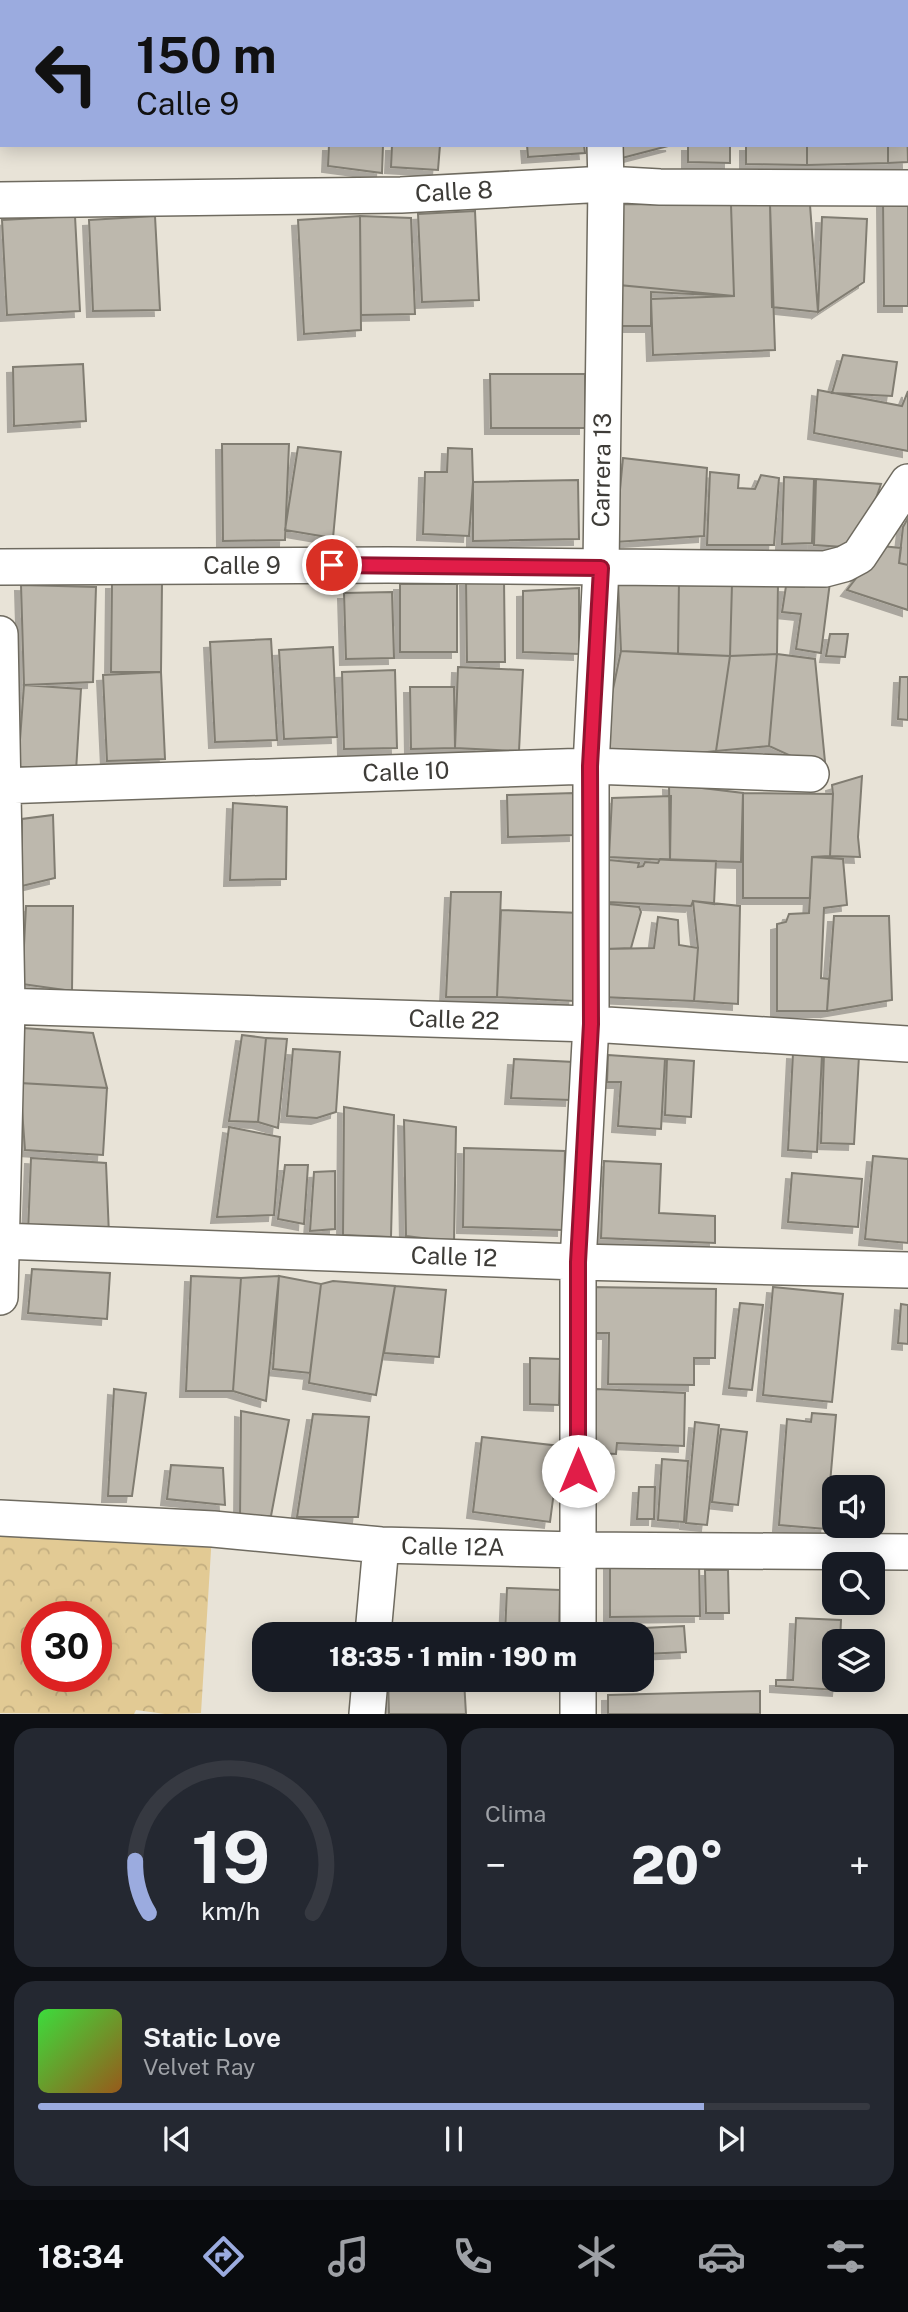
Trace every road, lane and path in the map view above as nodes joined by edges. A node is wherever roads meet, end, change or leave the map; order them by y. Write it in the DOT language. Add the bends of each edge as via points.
graph roads {
  1 [pos="604,147"];
  2 [pos="606,184"];
  3 [pos="908,188"];
  4 [pos="0,200"];
  5 [pos="908,482"];
  6 [pos="0,567"];
  7 [pos="601,568"];
  8 [pos="0,634"];
  9 [pos="590,766"];
  10 [pos="811,774"];
  11 [pos="2,786"];
  12 [pos="4,1007"];
  13 [pos="591,1024"];
  14 [pos="908,1044"];
  15 [pos="1,1241"];
  16 [pos="578,1262"];
  17 [pos="908,1270"];
  18 [pos="0,1297"];
  19 [pos="0,1518"];
  20 [pos="381,1545"];
  21 [pos="578,1550"];
  22 [pos="908,1552"];
  23 [pos="374,1622"];
  24 [pos="578,1622"];
  25 [pos="369,1692"];
  26 [pos="578,1692"];
  27 [pos="367,1713"];
  28 [pos="578,1713"];
  1 -- 2 [label="street, Carrera 13"];
  2 -- 3 [label="street, Calle 8"];
  2 -- 4 [label="street, Calle 8" via="401,195"];
  2 -- 7 [label="street, Carrera 13"];
  5 -- 7 [label="street, Calle 9" via="859,556 844,564 825,569"];
  6 -- 7 [label="street, Calle 9"];
  7 -- 9 [label="street, Carrera 13"];
  8 -- 11 [label="street"];
  9 -- 10 [label="street, Calle 10"];
  9 -- 11 [label="street, Calle 10"];
  9 -- 13 [label="street, Carrera 13"];
  11 -- 12 [label="street"];
  12 -- 13 [label="street, Calle 22"];
  12 -- 15 [label="street"];
  13 -- 14 [label="street, Calle 22"];
  13 -- 16 [label="street, Carrera 13"];
  15 -- 16 [label="street, Calle 12"];
  15 -- 18 [label="street"];
  16 -- 17 [label="street, Calle 12"];
  16 -- 21 [label="street, Carrera 13"];
  19 -- 20 [label="street, Calle 12A" via="213,1529"];
  20 -- 21 [label="street, Calle 12A"];
  20 -- 23 [label="street"];
  21 -- 22 [label="street, Calle 12A"];
  21 -- 24 [label="street, Carrera 13"];
  25 -- 27 [label="street"];
  26 -- 28 [label="street"];
}
